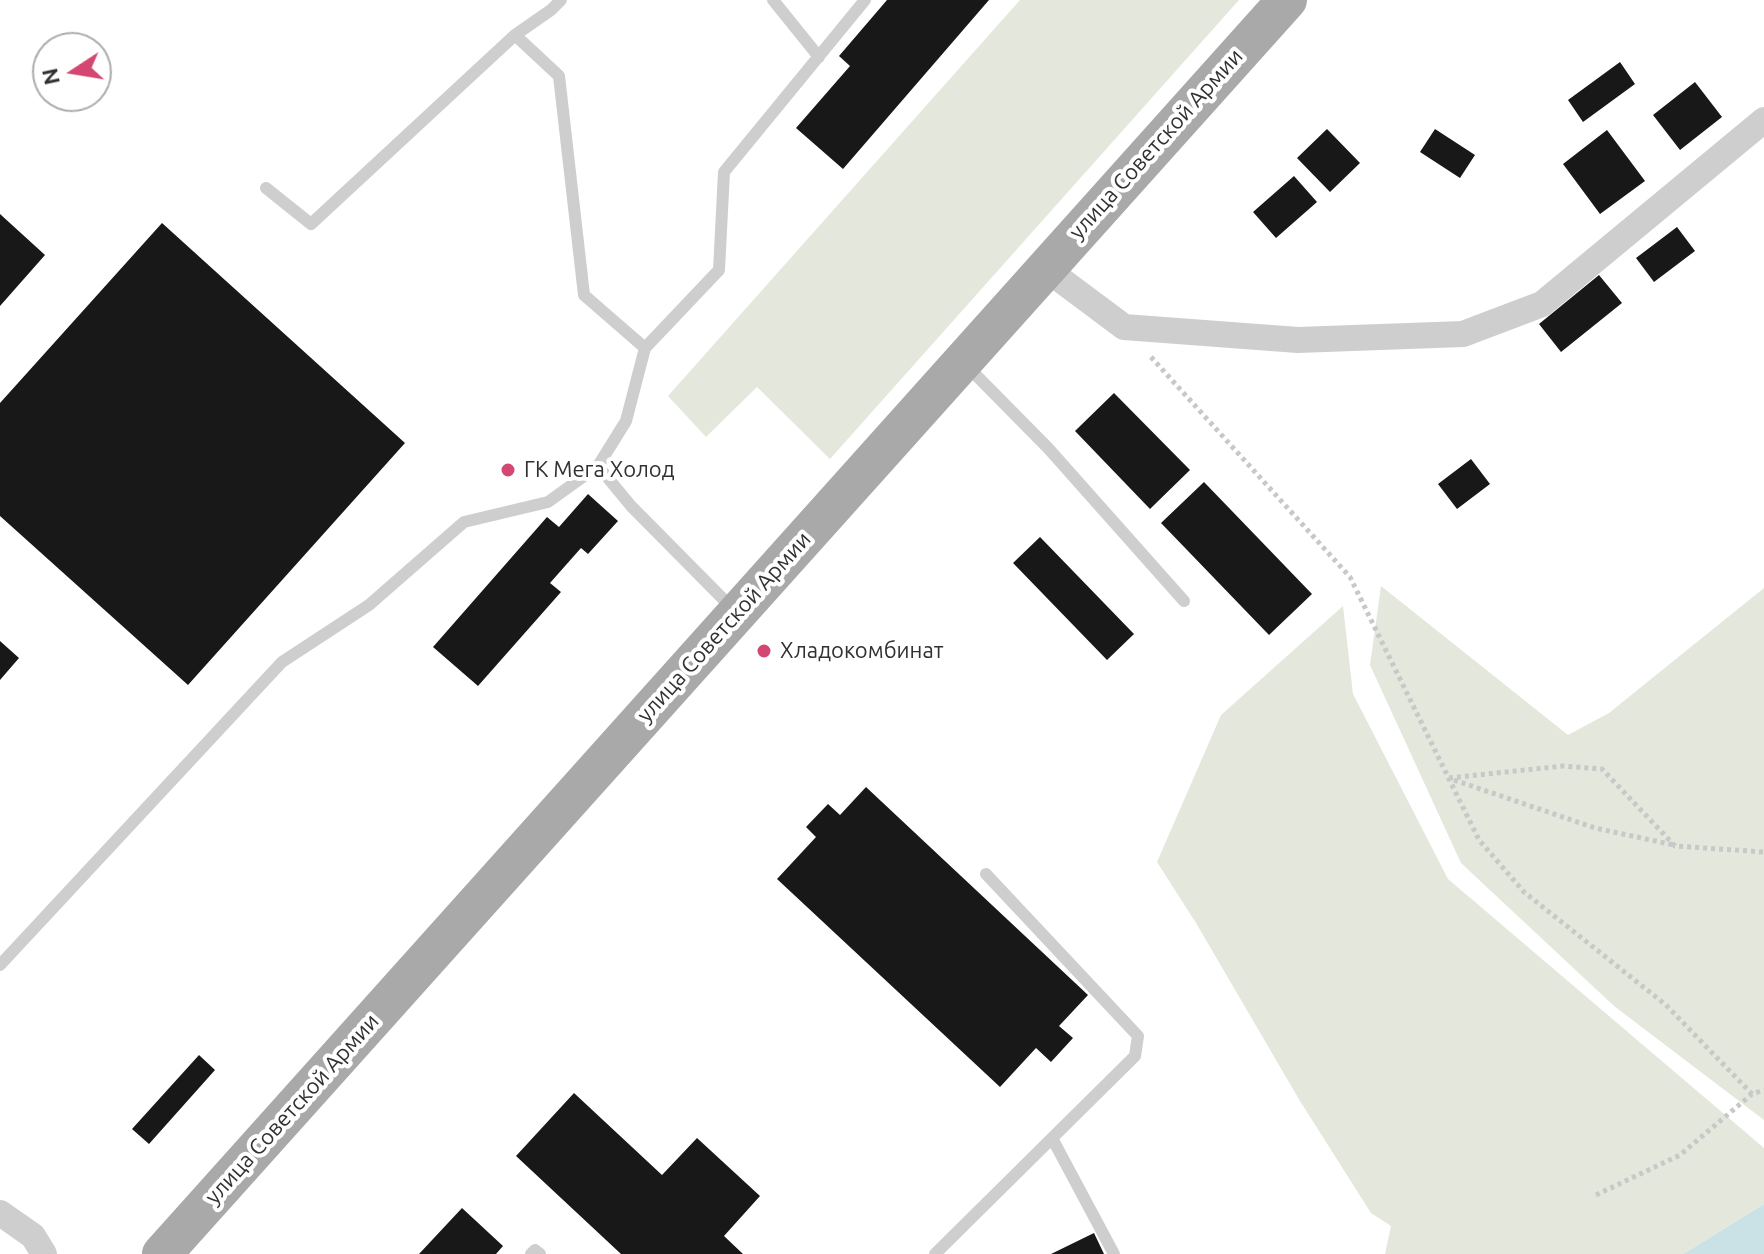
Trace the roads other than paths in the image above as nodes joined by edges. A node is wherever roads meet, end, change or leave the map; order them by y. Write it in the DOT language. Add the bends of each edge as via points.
graph roads {
  1 [pos="561,0"];
  2 [pos="773,0"];
  3 [pos="865,0"];
  4 [pos="1287,0"];
  5 [pos="515,35"];
  6 [pos="819,57"];
  7 [pos="1764,120"];
  8 [pos="266,188"];
  9 [pos="1045,268"];
  10 [pos="645,348"];
  11 [pos="962,361"];
  12 [pos="598,466"];
  13 [pos="1184,601"];
  14 [pos="736,613"];
  15 [pos="986,874"];
  16 [pos="0,965"];
  17 [pos="1052,1138"];
  18 [pos="0,1213"];
  19 [pos="44,1254"];
  20 [pos="162,1254"];
  21 [pos="531,1254"];
  22 [pos="540,1254"];
  23 [pos="935,1254"];
  24 [pos="1114,1254"];
  1 -- 5 [label="lane"];
  2 -- 6 [label="lane"];
  3 -- 6 [label="lane"];
  4 -- 9 [label="main road, улица Советской Армии"];
  5 -- 8 [label="lane" via="311,224"];
  5 -- 10 [label="lane" via="559,76 584,295"];
  6 -- 10 [label="lane" via="724,172 719,270"];
  7 -- 9 [label="street" via="1542,304 1463,334 1298,340 1124,327"];
  9 -- 11 [label="main road, улица Советской Армии"];
  10 -- 12 [label="lane" via="626,421"];
  11 -- 13 [label="lane" via="1048,448"];
  11 -- 14 [label="main road, улица Советской Армии"];
  12 -- 14 [label="lane"];
  12 -- 16 [label="lane" via="548,502 464,522 369,605 282,662"];
  14 -- 20 [label="main road, улица Советской Армии"];
  15 -- 17 [label="lane" via="1138,1036 1135,1056"];
  17 -- 23 [label="lane"];
  17 -- 24 [label="lane"];
  18 -- 19 [label="street" via="33,1236"];
  21 -- 22 [label="lane"];
}
